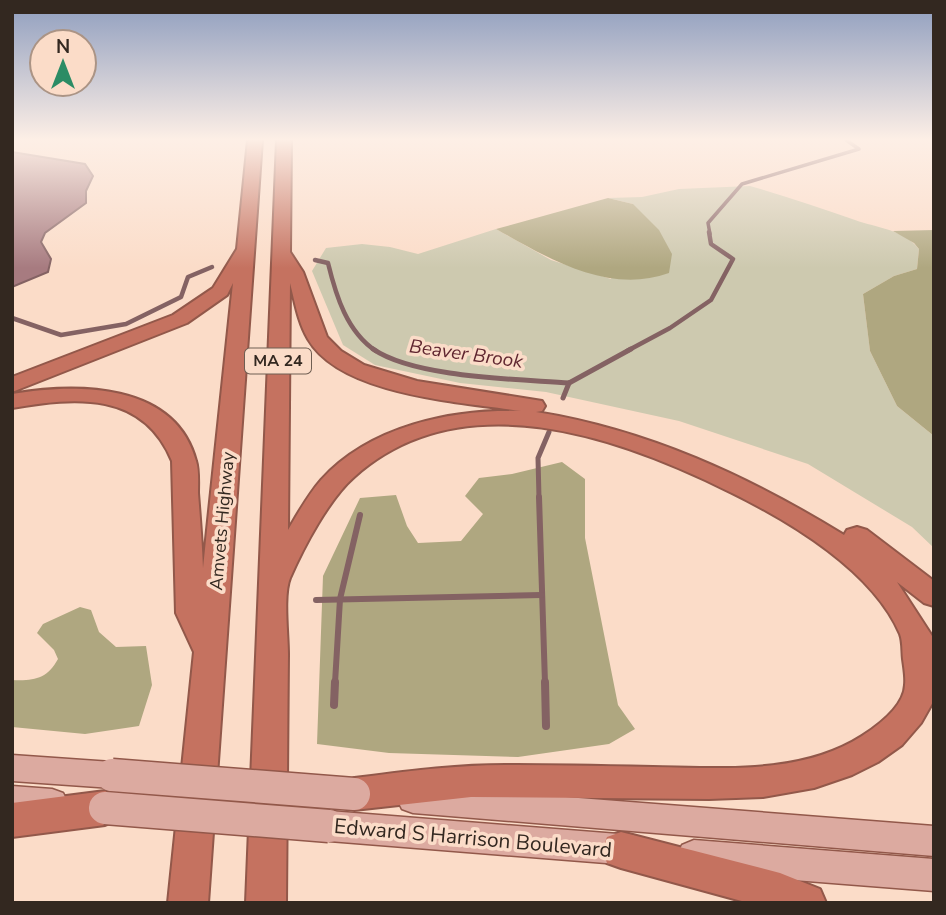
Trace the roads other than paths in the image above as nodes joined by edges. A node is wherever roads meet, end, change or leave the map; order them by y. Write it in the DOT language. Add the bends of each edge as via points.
graph roads {
  1 [pos="252,183"];
  2 [pos="282,183"];
  3 [pos="247,244"];
  4 [pos="280,251"];
  5 [pos="12,385"];
  6 [pos="12,401"];
  7 [pos="274,581"];
  8 [pos="934,596"];
  9 [pos="210,652"];
  10 [pos="12,768"];
  11 [pos="108,792"];
  12 [pos="354,794"];
  13 [pos="12,800"];
  14 [pos="12,820"];
  15 [pos="934,841"];
  16 [pos="621,850"];
  17 [pos="934,875"];
  18 [pos="188,903"];
  19 [pos="266,903"];
  20 [pos="806,903"];
  1 -- 3 [label="highway, Amvets Highway / MA 24"];
  2 -- 4 [label="highway, MA 24"];
  3 -- 5 [label="highway" via="233,263 227,282 194,310 150,332"];
  3 -- 9 [label="highway, Amvets Highway / MA 24"];
  4 -- 7 [label="highway, MA 24"];
  4 -- 8 [label="highway" via="294,266 319,341 343,363 379,379 589,416 690,447 812,506"];
  6 -- 9 [label="highway" via="58,395 110,398 142,409 168,427 184,461 191,613"];
  7 -- 12 [label="highway" via="324,491 365,456 404,436 440,426 530,418 579,425 657,447 774,500 878,573 908,608 923,647 919,696 901,722 869,750 805,775 712,782 449,782"];
  7 -- 19 [label="highway, MA 24"];
  9 -- 18 [label="highway, Amvets Highway / MA 24"];
  10 -- 11 [label="main road, Edward S Harrison Boulevard"];
  11 -- 12 [label="main road, Edward S Harrison Boulevard, bridge"];
  11 -- 13 [label="main road, Edward S Harrison Boulevard"];
  11 -- 14 [label="highway"];
  11 -- 16 [label="main road, Edward S Harrison Boulevard, bridge" via="329,826"];
  12 -- 15 [label="main road, Edward S Harrison Boulevard"];
  16 -- 17 [label="main road, Edward S Harrison Boulevard"];
  16 -- 20 [label="highway"];
}
